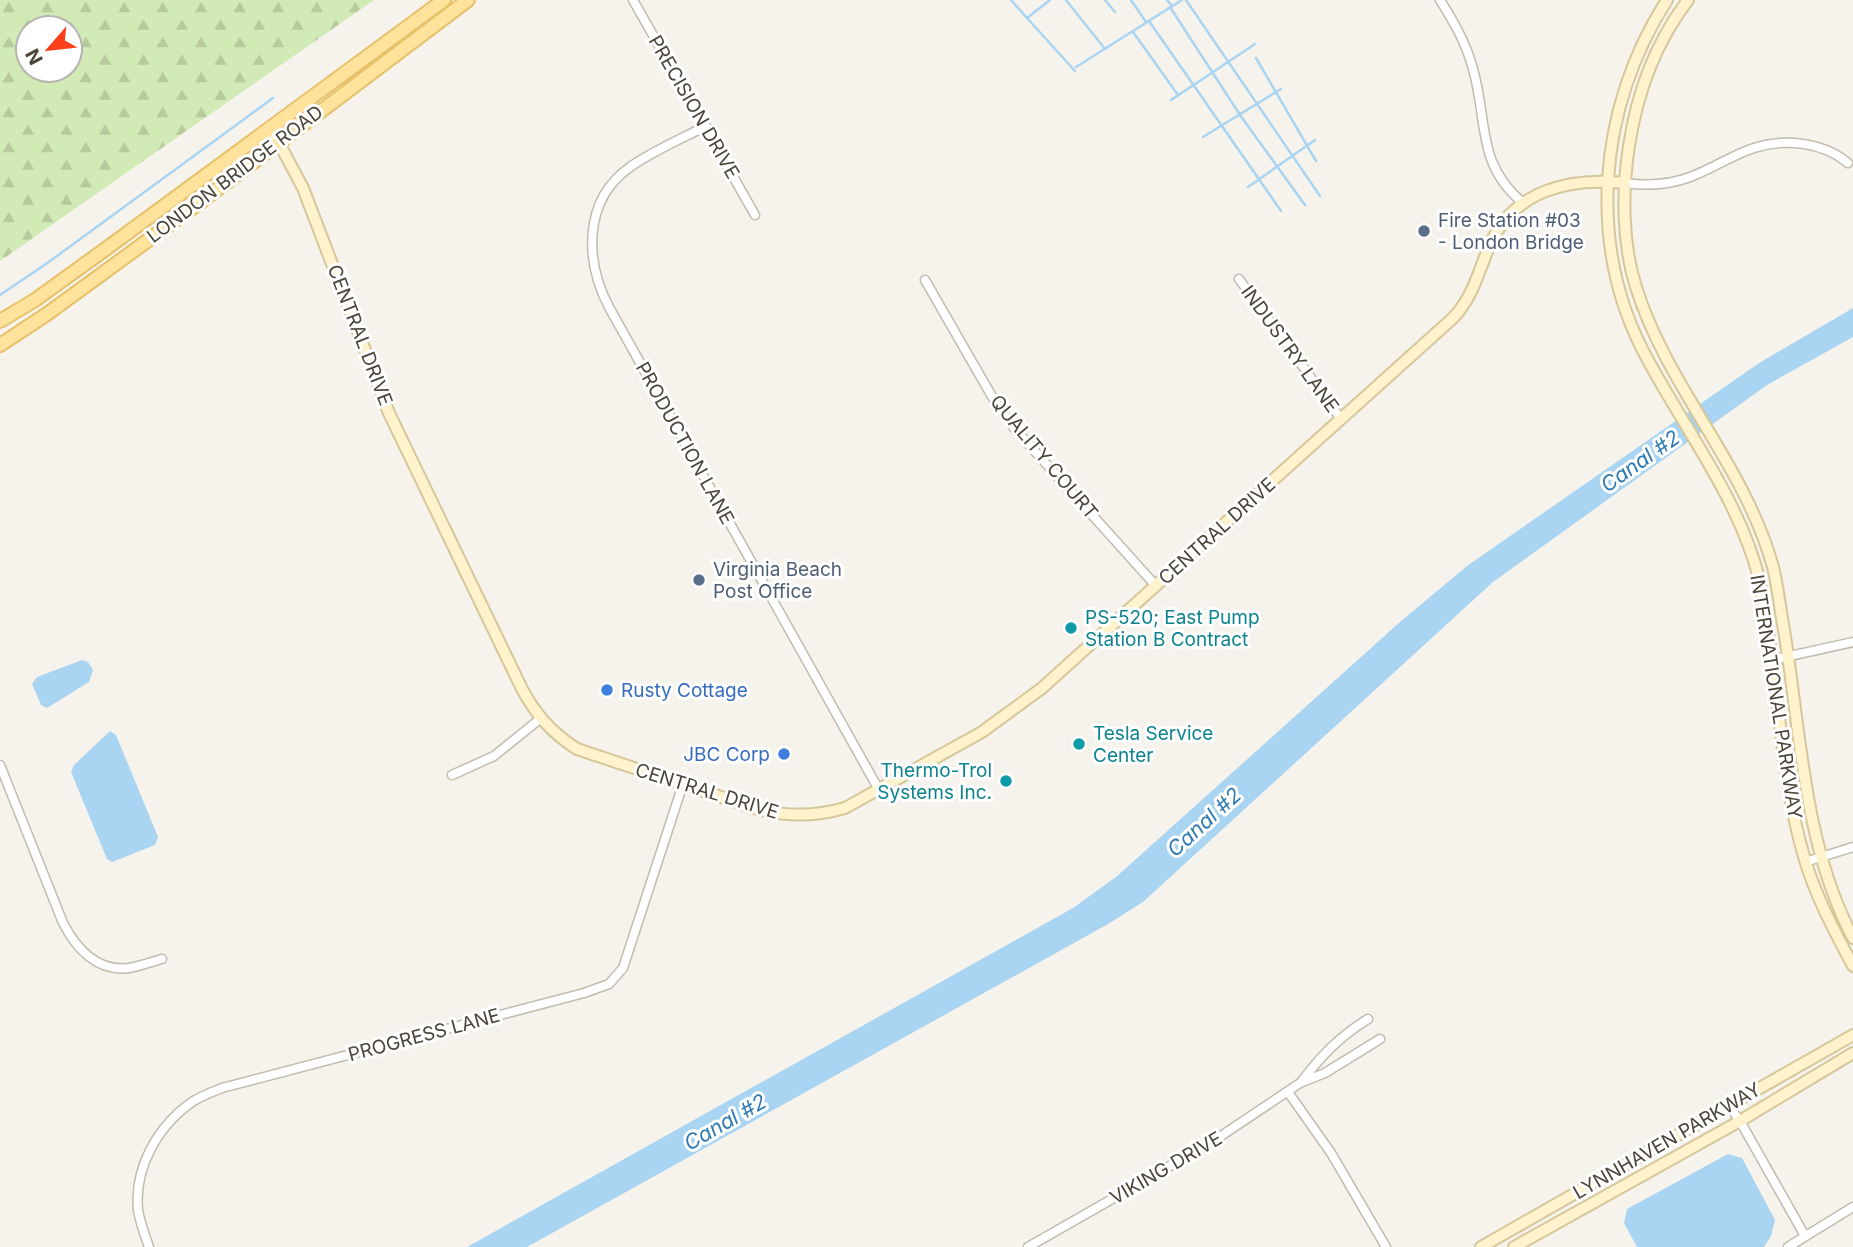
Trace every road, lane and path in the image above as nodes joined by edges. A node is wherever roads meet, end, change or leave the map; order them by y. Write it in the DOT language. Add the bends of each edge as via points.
graph roads {
  1 [pos="444,0"];
  2 [pos="468,0"];
  3 [pos="632,0"];
  4 [pos="1440,0"];
  5 [pos="1667,0"];
  6 [pos="1688,0"];
  7 [pos="706,126"];
  8 [pos="271,128"];
  9 [pos="280,141"];
  10 [pos="1848,163"];
  11 [pos="1606,181"];
  12 [pos="1625,183"];
  13 [pos="1523,203"];
  14 [pos="755,215"];
  15 [pos="1239,279"];
  16 [pos="925,280"];
  17 [pos="0,321"];
  18 [pos="0,345"];
  19 [pos="1341,419"];
  20 [pos="1156,586"];
  21 [pos="1853,642"];
  22 [pos="1788,656"];
  23 [pos="1772,660"];
  24 [pos="540,719"];
  25 [pos="0,765"];
  26 [pos="452,775"];
  27 [pos="683,784"];
  28 [pos="879,790"];
  29 [pos="1853,847"];
  30 [pos="1821,857"];
  31 [pos="1805,862"];
  32 [pos="1853,938"];
  33 [pos="162,959"];
  34 [pos="1853,966"];
  35 [pos="1368,1019"];
  36 [pos="1853,1035"];
  37 [pos="1380,1039"];
  38 [pos="1853,1053"];
  39 [pos="1300,1083"];
  40 [pos="1288,1092"];
  41 [pos="1729,1106"];
  42 [pos="1740,1121"];
  43 [pos="1853,1207"];
  44 [pos="1805,1236"];
  45 [pos="149,1247"];
  46 [pos="1028,1247"];
  47 [pos="1386,1247"];
  48 [pos="1481,1247"];
  49 [pos="1514,1247"];
  50 [pos="1788,1247"];
  1 -- 8 [label="main road, LONDON BRIDGE ROAD"];
  2 -- 9 [label="main road, LONDON BRIDGE ROAD"];
  3 -- 7 [label="street, PRECISION DRIVE"];
  4 -- 13 [label="street" via="1470,59 1488,153 1503,182"];
  5 -- 11 [label="main road, INTERNATIONAL PARKWAY" via="1626,82"];
  6 -- 12 [label="main road, INTERNATIONAL PARKWAY" via="1652,61 1640,94"];
  7 -- 14 [label="street, PRECISION DRIVE"];
  7 -- 28 [label="street, PRODUCTION LANE" via="630,167 611,184 594,221 595,273 599,288"];
  8 -- 9 [label="main road, CENTRAL DRIVE"];
  8 -- 17 [label="main road, LONDON BRIDGE ROAD"];
  9 -- 18 [label="main road, LONDON BRIDGE ROAD"];
  9 -- 24 [label="main road, CENTRAL DRIVE" via="303,188 389,413"];
  10 -- 12 [label="street" via="1810,145 1779,143 1752,149 1672,183"];
  11 -- 12 [label="main road, CENTRAL DRIVE"];
  11 -- 13 [label="main road, CENTRAL DRIVE" via="1570,183 1542,191"];
  11 -- 23 [label="main road, INTERNATIONAL PARKWAY" via="1610,250 1623,302 1636,338 1734,512 1759,578"];
  12 -- 22 [label="main road, INTERNATIONAL PARKWAY" via="1636,288 1658,341 1746,496 1774,570"];
  13 -- 19 [label="main road, CENTRAL DRIVE" via="1497,231 1465,305"];
  15 -- 19 [label="street, INDUSTRY LANE"];
  16 -- 20 [label="street, QUALITY COURT" via="1014,428"];
  19 -- 20 [label="main road, CENTRAL DRIVE"];
  20 -- 28 [label="main road, CENTRAL DRIVE" via="1014,710"];
  21 -- 22 [label="street"];
  22 -- 23 [label="street"];
  22 -- 30 [label="main road, INTERNATIONAL PARKWAY" via="1810,815"];
  23 -- 31 [label="main road, INTERNATIONAL PARKWAY" via="1793,814"];
  24 -- 26 [label="street" via="494,756"];
  24 -- 27 [label="main road, CENTRAL DRIVE" via="577,749"];
  25 -- 33 [label="street" via="63,923 84,955 116,968"];
  27 -- 28 [label="main road, CENTRAL DRIVE" via="774,814 797,816 845,808"];
  27 -- 45 [label="street, PROGRESS LANE" via="623,968 609,984 222,1088 194,1100 172,1118 146,1160 138,1210"];
  29 -- 30 [label="street"];
  30 -- 31 [label="street"];
  30 -- 32 [label="main road, INTERNATIONAL PARKWAY"];
  31 -- 34 [label="main road, INTERNATIONAL PARKWAY"];
  35 -- 39 [label="street, VIKING DRIVE" via="1324,1053"];
  36 -- 41 [label="main road, LYNNHAVEN PARKWAY"];
  37 -- 39 [label="street, VIKING DRIVE"];
  38 -- 42 [label="main road, LYNNHAVEN PARKWAY"];
  39 -- 40 [label="street, VIKING DRIVE"];
  40 -- 46 [label="street, VIKING DRIVE" via="1212,1142"];
  40 -- 47 [label="street" via="1331,1153"];
  41 -- 42 [label="street"];
  41 -- 48 [label="main road, LYNNHAVEN PARKWAY"];
  42 -- 44 [label="street"];
  42 -- 49 [label="main road, LYNNHAVEN PARKWAY"];
  43 -- 44 [label="street"];
  44 -- 50 [label="street"];
}
